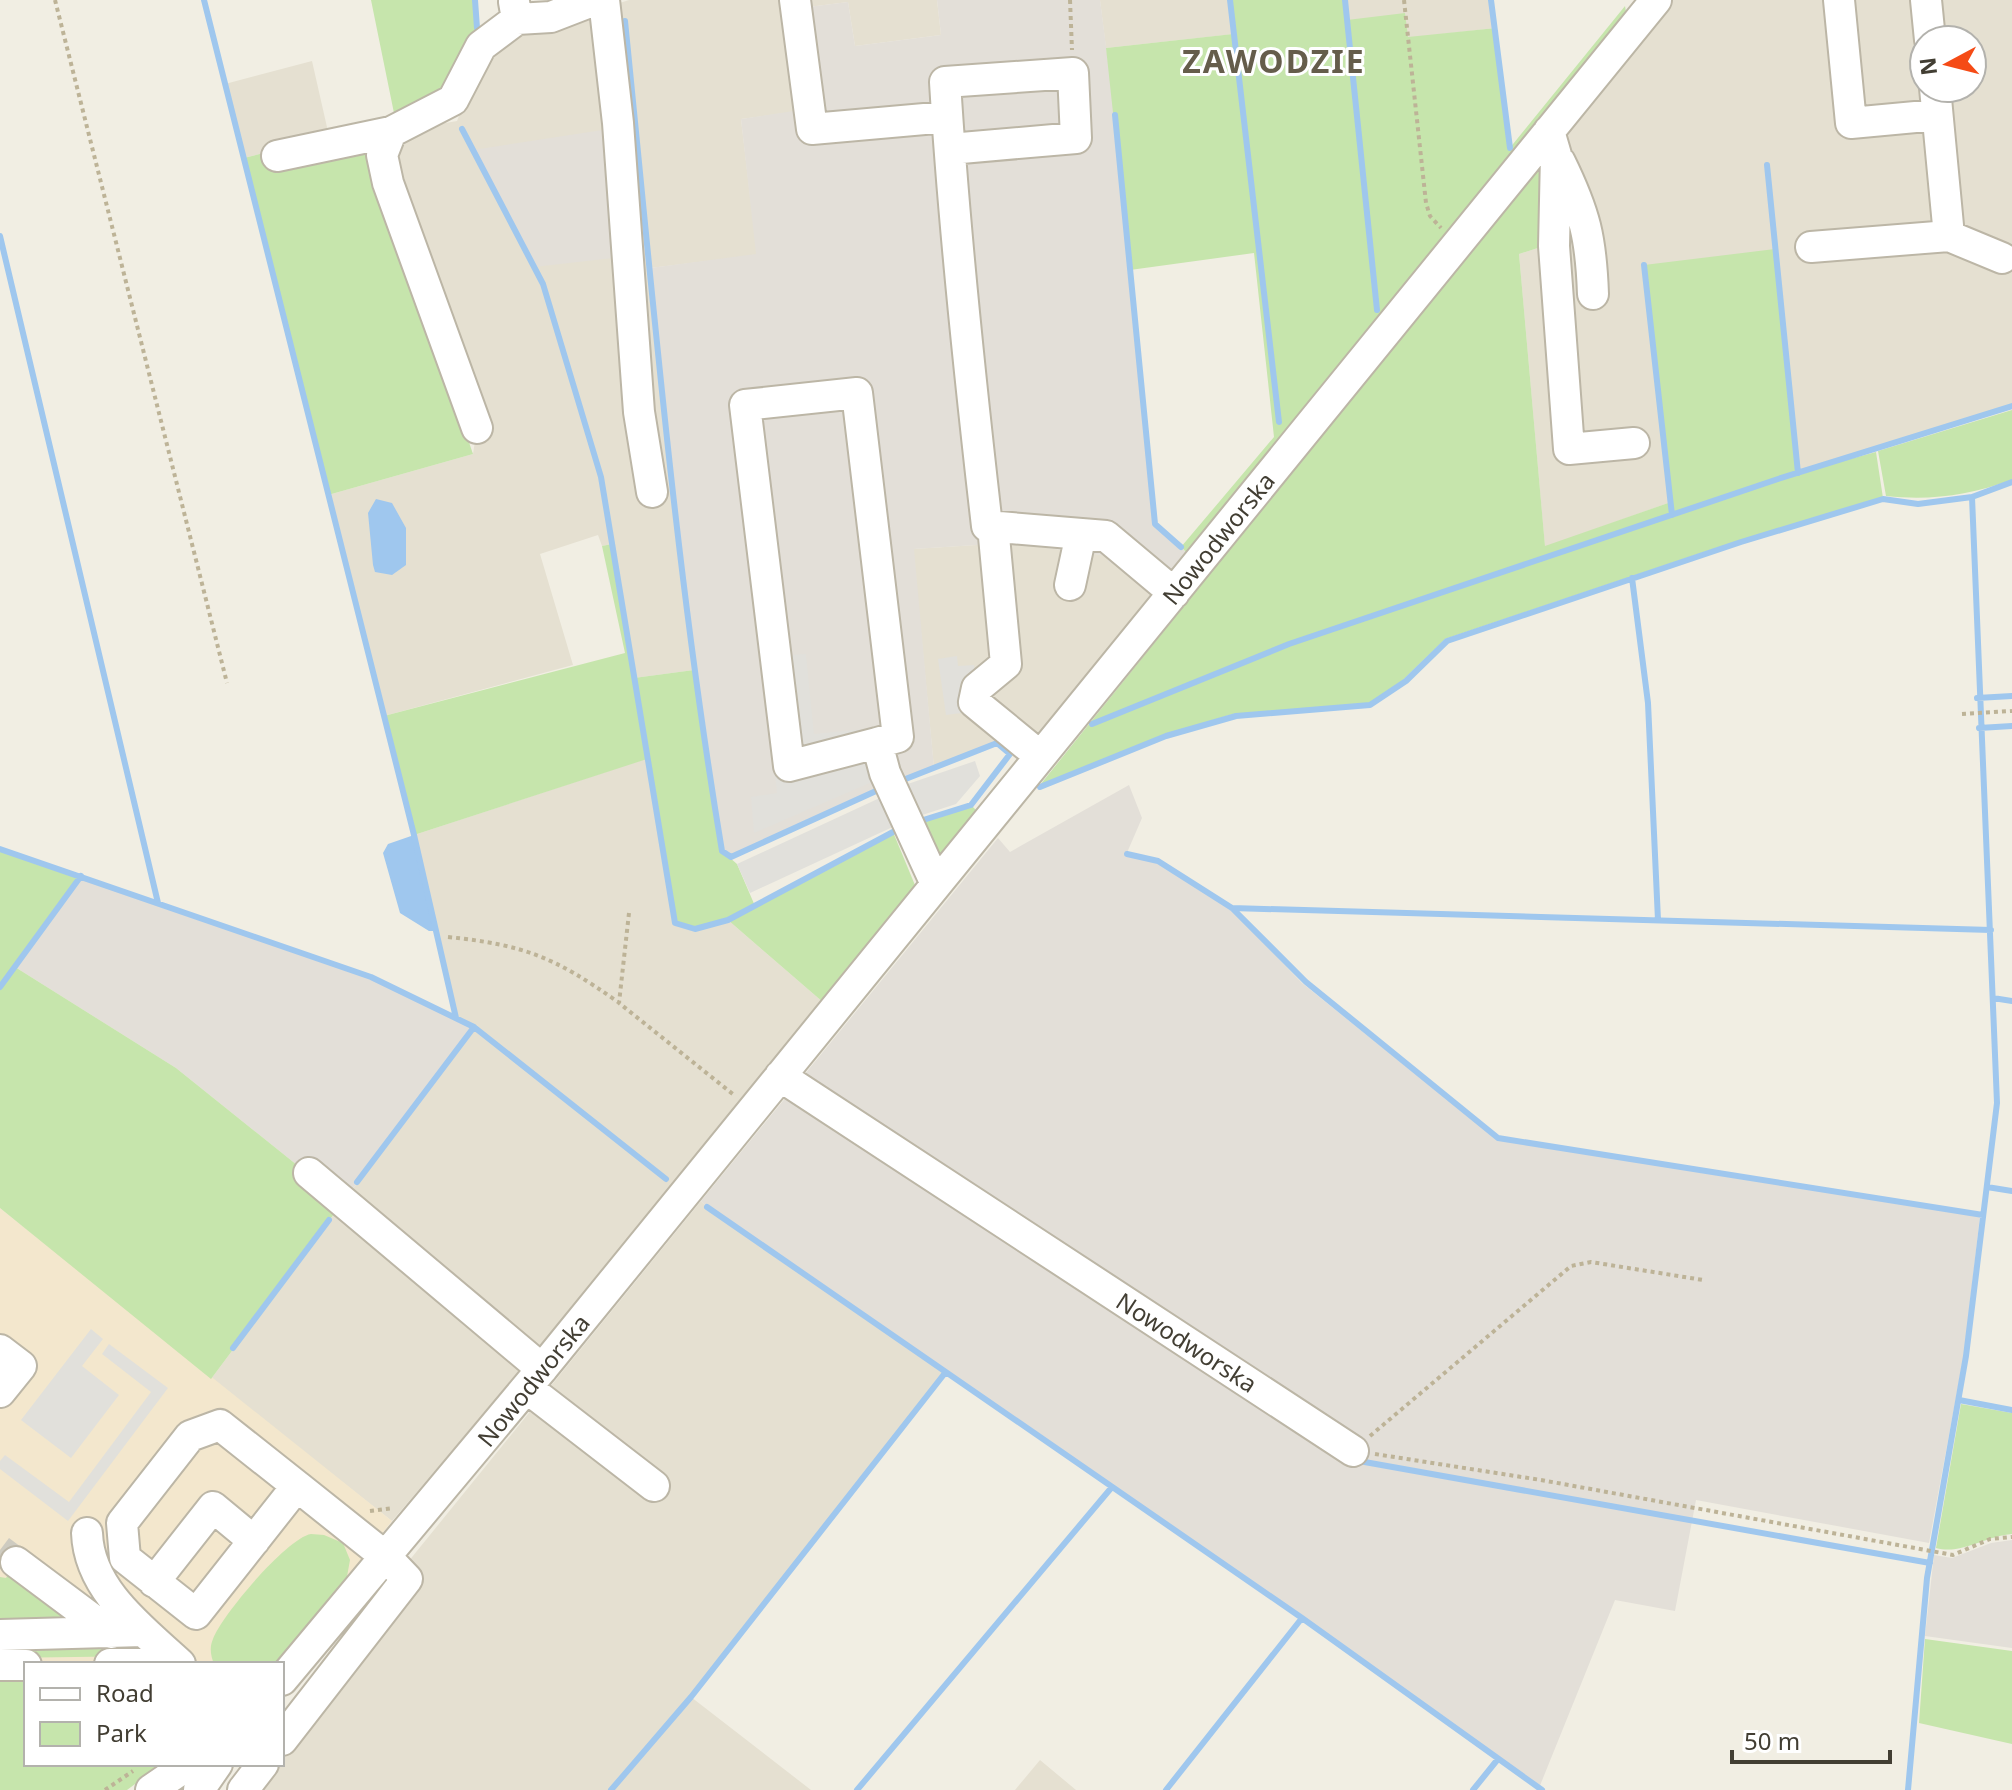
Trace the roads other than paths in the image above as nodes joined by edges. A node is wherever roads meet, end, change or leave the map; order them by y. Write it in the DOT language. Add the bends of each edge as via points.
graph roads {
  1 [pos="595,0"];
  2 [pos="604,0"];
  3 [pos="795,0"];
  4 [pos="1656,0"];
  5 [pos="1839,0"];
  6 [pos="1926,0"];
  7 [pos="516,10"];
  8 [pos="1928,24"];
  9 [pos="1924,104"];
  10 [pos="1936,104"];
  11 [pos="947,117"];
  12 [pos="391,132"];
  13 [pos="1553,143"];
  14 [pos="950,149"];
  15 [pos="277,156"];
  16 [pos="1949,236"];
  17 [pos="1811,247"];
  18 [pos="2002,258"];
  19 [pos="1593,294"];
  20 [pos="477,428"];
  21 [pos="1634,443"];
  22 [pos="652,492"];
  23 [pos="993,526"];
  24 [pos="1081,534"];
  25 [pos="1070,585"];
  26 [pos="1174,593"];
  27 [pos="877,743"];
  28 [pos="1040,756"];
  29 [pos="936,884"];
  30 [pos="780,1076"];
  31 [pos="309,1173"];
  32 [pos="0,1350"];
  33 [pos="534,1378"];
  34 [pos="0,1392"];
  35 [pos="1353,1451"];
  36 [pos="297,1486"];
  37 [pos="654,1486"];
  38 [pos="87,1533"];
  39 [pos="254,1541"];
  40 [pos="386,1557"];
  41 [pos="16,1562"];
  42 [pos="154,1582"];
  43 [pos="143,1631"];
  44 [pos="111,1633"];
  45 [pos="0,1635"];
  46 [pos="178,1662"];
  47 [pos="0,1665"];
  48 [pos="24,1665"];
  49 [pos="284,1678"];
  50 [pos="284,1737"];
  51 [pos="186,1766"];
  52 [pos="216,1766"];
  53 [pos="261,1766"];
  54 [pos="151,1790"];
  55 [pos="199,1790"];
  56 [pos="243,1790"];
  1 -- 7 [label="street" via="551,17"];
  2 -- 22 [label="street" via="639,412"];
  3 -- 11 [label="street" via="812,129"];
  4 -- 13 [label="street, Nowodworska"];
  5 -- 9 [label="street" via="1851,123"];
  6 -- 8 [label="street"];
  7 -- 12 [label="street" via="481,46 453,100"];
  10 -- 16 [label="street"];
  11 -- 14 [label="street"];
  11 -- 14 [label="street" via="945,82 1073,73 1076,138"];
  12 -- 15 [label="street"];
  12 -- 20 [label="street" via="382,155 388,183"];
  13 -- 19 [label="street" via="1585,216 1592,245"];
  13 -- 21 [label="street" via="1554,246 1569,449"];
  13 -- 26 [label="street, Nowodworska" via="1458,244"];
  14 -- 23 [label="street" via="983,496 987,526"];
  16 -- 17 [label="street"];
  16 -- 18 [label="street"];
  23 -- 24 [label="street"];
  23 -- 28 [label="street" via="1006,664 977,688 974,702"];
  24 -- 25 [label="street"];
  24 -- 26 [label="street" via="1106,536"];
  26 -- 28 [label="street, Nowodworska"];
  27 -- 27 [label="street" via="789,766 745,405 857,393 898,737"];
  27 -- 29 [label="street" via="885,773"];
  28 -- 29 [label="street, Nowodworska"];
  29 -- 30 [label="street, Nowodworska"];
  30 -- 33 [label="street, Nowodworska"];
  30 -- 35 [label="street, Nowodworska"];
  31 -- 33 [label="street"];
  32 -- 34 [label="street" via="21,1366"];
  33 -- 37 [label="street"];
  33 -- 40 [label="street, Nowodworska"];
  36 -- 39 [label="street"];
  36 -- 40 [label="street"];
  36 -- 42 [label="street" via="220,1425 190,1436 122,1523 125,1558"];
  38 -- 43 [label="street" via="88,1556 120,1608"];
  39 -- 42 [label="street" via="196,1614"];
  39 -- 42 [label="street" via="213,1507"];
  40 -- 49 [label="street, Nowodworska"];
  40 -- 50 [label="street" via="407,1579"];
  41 -- 44 [label="street"];
  43 -- 44 [label="street"];
  43 -- 46 [label="street"];
  44 -- 45 [label="street"];
  47 -- 48 [label="street"];
  51 -- 54 [label="street"];
  52 -- 55 [label="street"];
  53 -- 56 [label="street"];
}
